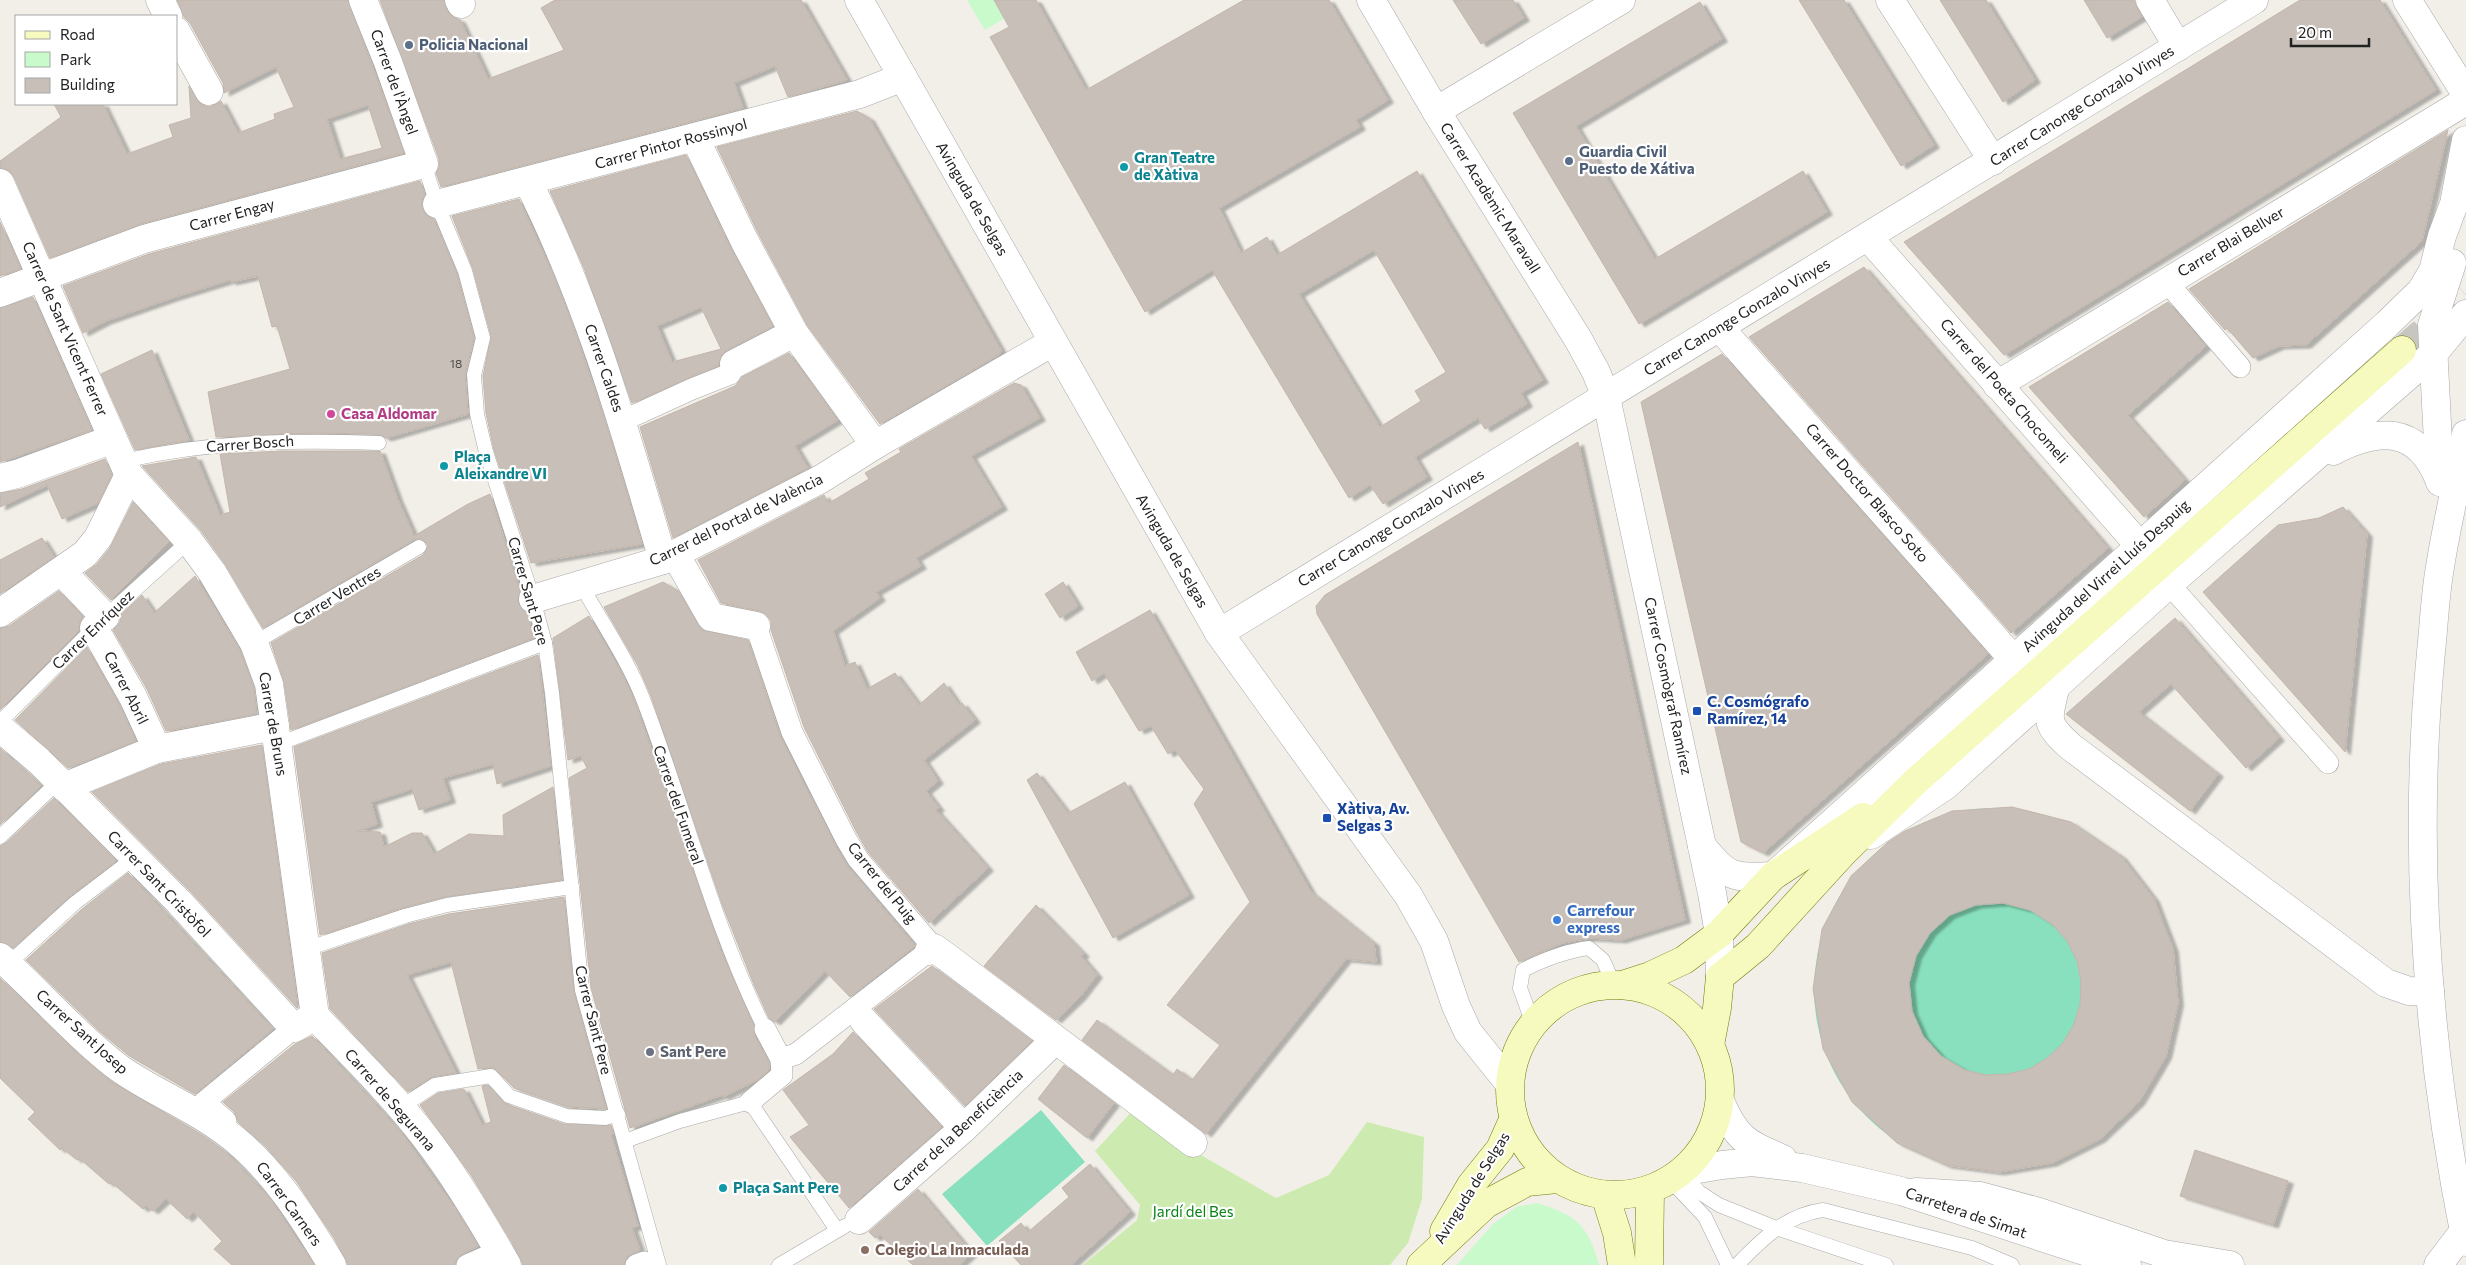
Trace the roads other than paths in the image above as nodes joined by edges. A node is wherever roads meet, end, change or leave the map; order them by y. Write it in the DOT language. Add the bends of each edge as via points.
graph roads {
  1 [pos="160,0"];
  2 [pos="362,0"];
  3 [pos="860,0"];
  4 [pos="1371,0"];
  5 [pos="1621,0"];
  6 [pos="1890,0"];
  7 [pos="2150,0"];
  8 [pos="2254,0"];
  9 [pos="2407,0"];
  10 [pos="168,15"];
  11 [pos="178,35"];
  12 [pos="2178,47"];
  13 [pos="903,77"];
  14 [pos="208,90"];
  15 [pos="2466,94"];
  16 [pos="2466,101"];
  17 [pos="1436,111"];
  18 [pos="695,138"];
  19 [pos="2466,140"];
  20 [pos="1993,161"];
  21 [pos="424,164"];
  22 [pos="528,182"];
  23 [pos="0,183"];
  24 [pos="437,204"];
  25 [pos="2454,204"];
  26 [pos="1868,237"];
  27 [pos="43,277"];
  28 [pos="2166,281"];
  29 [pos="0,293"];
  30 [pos="2466,314"];
  31 [pos="1719,326"];
  32 [pos="794,333"];
  33 [pos="1053,342"];
  34 [pos="2402,350"];
  35 [pos="2434,353"];
  36 [pos="734,364"];
  37 [pos="2240,367"];
  38 [pos="1998,385"];
  39 [pos="1606,397"];
  40 [pos="622,421"];
  41 [pos="2466,434"];
  42 [pos="379,443"];
  43 [pos="875,445"];
  44 [pos="122,458"];
  45 [pos="2308,464"];
  46 [pos="0,478"];
  47 [pos="2440,482"];
  48 [pos="189,541"];
  49 [pos="2139,545"];
  50 [pos="419,547"];
  51 [pos="669,557"];
  52 [pos="2440,567"];
  53 [pos="62,572"];
  54 [pos="2169,584"];
  55 [pos="582,586"];
  56 [pos="534,599"];
  57 [pos="0,613"];
  58 [pos="100,623"];
  59 [pos="756,626"];
  60 [pos="1219,633"];
  61 [pos="254,643"];
  62 [pos="544,643"];
  63 [pos="2014,660"];
  64 [pos="2056,685"];
  65 [pos="0,722"];
  66 [pos="0,728"];
  67 [pos="276,735"];
  68 [pos="157,749"];
  69 [pos="2328,763"];
  70 [pos="1916,781"];
  71 [pos="61,784"];
  72 [pos="0,836"];
  73 [pos="1702,846"];
  74 [pos="1842,854"];
  75 [pos="134,858"];
  76 [pos="1773,876"];
  77 [pos="572,887"];
  78 [pos="1719,934"];
  79 [pos="931,949"];
  80 [pos="306,950"];
  81 [pos="4,960"];
  82 [pos="1720,977"];
  83 [pos="1618,985"];
  84 [pos="2430,992"];
  85 [pos="864,1021"];
  86 [pos="304,1022"];
  87 [pos="1533,1024"];
  88 [pos="765,1029"];
  89 [pos="1055,1040"];
  90 [pos="1710,1045"];
  91 [pos="781,1059"];
  92 [pos="1509,1083"];
  93 [pos="1720,1101"];
  94 [pos="750,1102"];
  95 [pos="401,1107"];
  96 [pos="188,1108"];
  97 [pos="619,1116"];
  98 [pos="1514,1120"];
  99 [pos="219,1127"];
  100 [pos="964,1128"];
  101 [pos="625,1141"];
  102 [pos="1193,1143"];
  103 [pos="1802,1168"];
  104 [pos="1557,1179"];
  105 [pos="1667,1181"];
  106 [pos="1902,1191"];
  107 [pos="1604,1195"];
  108 [pos="848,1225"];
  109 [pos="1776,1228"];
  110 [pos="2465,1237"];
  111 [pos="503,1258"];
  112 [pos="1425,1261"];
  113 [pos="646,1264"];
  114 [pos="332,1265"];
  115 [pos="467,1265"];
  116 [pos="779,1265"];
  117 [pos="1622,1265"];
  118 [pos="1649,1265"];
  119 [pos="1728,1265"];
  120 [pos="1737,1265"];
  121 [pos="1886,1265"];
  122 [pos="2012,1265"];
  123 [pos="2127,1265"];
  124 [pos="2230,1265"];
  125 [pos="2438,1265"];
  1 -- 10 [label="street"];
  2 -- 21 [label="street, Carrer de l'Àngel"];
  3 -- 13 [label="street, Avinguda de Selgas"];
  4 -- 17 [label="street, Carrer Acadèmic Maravall"];
  5 -- 17 [label="street"];
  6 -- 20 [label="street"];
  7 -- 12 [label="street"];
  8 -- 12 [label="street, Carrer Canonge Gonzalo Vinyes"];
  9 -- 15 [label="street"];
  11 -- 14 [label="street"];
  12 -- 20 [label="street, Carrer Canonge Gonzalo Vinyes"];
  13 -- 18 [label="street, Carrer Pintor Rossinyol" via="860,94"];
  13 -- 33 [label="street, Avinguda de Selgas"];
  16 -- 28 [label="street, Carrer Blai Bellver"];
  17 -- 39 [label="street, Carrer Acadèmic Maravall" via="1578,339"];
  18 -- 22 [label="street, Carrer Pintor Rossinyol"];
  18 -- 32 [label="street"];
  19 -- 25 [label="street"];
  20 -- 26 [label="street, Carrer Canonge Gonzalo Vinyes"];
  21 -- 24 [label="lane, Carrer Sant Pere"];
  21 -- 27 [label="street, Carrer Engay" via="144,239"];
  22 -- 24 [label="street, Carrer Pintor Rossinyol"];
  22 -- 40 [label="street, Carrer Caldes" via="576,286"];
  23 -- 27 [label="street, Carrer de Sant Vicent Ferrer"];
  24 -- 56 [label="lane, Carrer Sant Pere" via="465,271 483,338 474,381 480,430"];
  25 -- 35 [label="street" via="2456,247 2432,324"];
  25 -- 49 [label="street, Avinguda del Virrei Lluís Despuig" via="2433,271 2421,291"];
  26 -- 31 [label="street, Carrer Canonge Gonzalo Vinyes"];
  26 -- 38 [label="street, Carrer del Poeta Chocomeli"];
  27 -- 29 [label="street, Carrer Engay"];
  27 -- 44 [label="street, Carrer de Sant Vicent Ferrer"];
  28 -- 37 [label="street"];
  28 -- 38 [label="street, Carrer Blai Bellver"];
  30 -- 35 [label="street, Avinguda del Virrei Lluís Despuig"];
  31 -- 39 [label="street, Carrer Canonge Gonzalo Vinyes"];
  31 -- 63 [label="street, Carrer Doctor Blasco Soto"];
  32 -- 36 [label="street"];
  32 -- 43 [label="street"];
  33 -- 43 [label="street, Carrer del Portal de València"];
  33 -- 60 [label="street, Avinguda de Selgas"];
  34 -- 70 [label="main road, Avinguda del Virrei Lluís Despuig"];
  35 -- 45 [label="street, Avinguda del Virrei Lluís Despuig"];
  35 -- 47 [label="street"];
  36 -- 40 [label="street" via="730,374"];
  38 -- 49 [label="street, Carrer del Poeta Chocomeli"];
  39 -- 60 [label="street, Carrer Canonge Gonzalo Vinyes"];
  39 -- 73 [label="street, Carrer Cosmògraf Ramírez"];
  40 -- 51 [label="street, Carrer Caldes"];
  41 -- 52 [label="street"];
  42 -- 44 [label="lane, Carrer Bosch" via="242,442"];
  43 -- 51 [label="street, Carrer del Portal de València" via="821,479"];
  44 -- 46 [label="street"];
  44 -- 48 [label="street, Carrer de Bruns"];
  44 -- 53 [label="street" via="98,538 85,554"];
  45 -- 47 [label="street" via="2362,437 2392,436 2402,438 2426,454"];
  45 -- 54 [label="street, Avinguda del Virrei Lluís Despuig"];
  47 -- 52 [label="street"];
  48 -- 58 [label="lane, Carrer Enríquez"];
  48 -- 61 [label="street, Carrer de Bruns" via="212,572"];
  49 -- 63 [label="street, Avinguda del Virrei Lluís Despuig"];
  50 -- 61 [label="lane, Carrer Ventres"];
  51 -- 55 [label="street, Carrer del Portal de València"];
  51 -- 59 [label="street, Carrer del Puig" via="711,617"];
  52 -- 84 [label="street" via="2423,768"];
  53 -- 57 [label="street"];
  53 -- 58 [label="street, Carrer Abril"];
  54 -- 64 [label="street, Avinguda del Virrei Lluís Despuig"];
  54 -- 69 [label="street"];
  55 -- 56 [label="street, Carrer del Portal de València"];
  55 -- 88 [label="lane, Carrer del Fumeral" via="642,698 710,897"];
  56 -- 62 [label="lane, Carrer Sant Pere"];
  58 -- 65 [label="lane, Carrer Enríquez"];
  58 -- 68 [label="street, Carrer Abril"];
  59 -- 79 [label="street, Carrer del Puig" via="792,732 846,839 858,859"];
  60 -- 92 [label="street, Avinguda de Selgas" via="1408,895 1434,941 1468,1032"];
  61 -- 67 [label="street, Carrer de Bruns" via="269,684"];
  62 -- 67 [label="lane"];
  62 -- 77 [label="lane, Carrer Sant Pere"];
  63 -- 76 [label="street, Avinguda del Virrei Lluís Despuig"];
  64 -- 74 [label="street, Avinguda del Virrei Lluís Despuig" via="1945,786"];
  64 -- 84 [label="street" via="2048,719 2055,732 2071,747 2386,983 2409,991"];
  66 -- 71 [label="street, Carrer Sant Cristòfol"];
  67 -- 68 [label="street"];
  67 -- 80 [label="street, Carrer de Bruns"];
  68 -- 71 [label="street"];
  70 -- 74 [label="main road, Avinguda del Virrei Lluís Despuig"];
  70 -- 76 [label="main road, Avinguda del Virrei Lluís Despuig"];
  71 -- 72 [label="lane"];
  71 -- 75 [label="street, Carrer Sant Cristòfol"];
  73 -- 76 [label="street, Avinguda del Virrei Lluís Despuig" via="1719,867 1731,874 1743,878"];
  73 -- 78 [label="street, Carrer Cosmògraf Ramírez"];
  74 -- 82 [label="main road, Avinguda del Virrei Lluís Despuig" via="1758,946"];
  75 -- 81 [label="lane, Carrer Sant Josep"];
  75 -- 86 [label="street, Carrer Sant Cristòfol"];
  76 -- 78 [label="main road, Avinguda del Virrei Lluís Despuig"];
  77 -- 80 [label="lane" via="447,905"];
  77 -- 97 [label="lane, Carrer Sant Pere" via="582,990"];
  78 -- 82 [label="street, Carrer Cosmògraf Ramírez"];
  78 -- 83 [label="main road, Avinguda del Virrei Lluís Despuig" via="1665,970"];
  79 -- 89 [label="street, Carrer del Puig"];
  79 -- 91 [label="street" via="796,1054"];
  80 -- 86 [label="street, Carrer de Bruns"];
  81 -- 96 [label="street, Carrer Sant Josep" via="94,1047 119,1067"];
  82 -- 90 [label="main road"];
  83 -- 87 [label="main road" via="1594,987 1568,995 1545,1010"];
  83 -- 87 [label="lane" via="1603,960 1589,948 1568,950 1543,960 1523,970 1520,988"];
  83 -- 90 [label="main road" via="1649,990 1674,1003 1695,1022"];
  84 -- 110 [label="street" via="2440,1084"];
  85 -- 100 [label="street"];
  86 -- 95 [label="street, Carrer de Segurana"];
  86 -- 99 [label="street" via="204,1102 227,1121"];
  87 -- 92 [label="main road" via="1515,1056"];
  88 -- 91 [label="street"];
  89 -- 100 [label="street, Carrer de la Beneficiència"];
  89 -- 102 [label="street, Carrer del Puig"];
  90 -- 93 [label="main road" via="1718,1072"];
  91 -- 94 [label="street" via="782,1074"];
  92 -- 98 [label="main road"];
  93 -- 103 [label="street, Carretera de Simat" via="1737,1133 1750,1145"];
  93 -- 105 [label="main road" via="1707,1141 1696,1158"];
  94 -- 101 [label="lane" via="680,1121"];
  94 -- 108 [label="lane"];
  95 -- 97 [label="lane" via="435,1086 491,1076 509,1096 566,1116"];
  95 -- 111 [label="street, Carrer de Segurana" via="448,1168"];
  96 -- 99 [label="street, Carrer Carners"];
  97 -- 101 [label="lane"];
  98 -- 104 [label="main road" via="1538,1163"];
  98 -- 112 [label="main road, Avinguda de Selgas" via="1500,1148 1472,1185"];
  99 -- 114 [label="street, Carrer Carners" via="242,1144 269,1173"];
  100 -- 108 [label="street, Carrer de la Beneficiència"];
  101 -- 113 [label="lane"];
  103 -- 105 [label="street, Carretera de Simat" via="1752,1162 1722,1165"];
  103 -- 106 [label="street, Carretera de Simat"];
  104 -- 107 [label="main road" via="1580,1190"];
  104 -- 112 [label="main road, Avinguda de Selgas" via="1527,1182 1486,1204"];
  105 -- 107 [label="main road" via="1628,1195"];
  105 -- 109 [label="lane"];
  105 -- 118 [label="main road"];
  105 -- 119 [label="lane" via="1705,1217"];
  106 -- 123 [label="street, Carretera de Simat"];
  106 -- 124 [label="street" via="1980,1196 2040,1212 2164,1254"];
  107 -- 117 [label="main road" via="1618,1233"];
  108 -- 116 [label="lane"];
  109 -- 120 [label="lane"];
  109 -- 121 [label="lane"];
  109 -- 122 [label="lane" via="1799,1215 1823,1210 1972,1248"];
  110 -- 125 [label="street"];
  111 -- 115 [label="street"];
}
